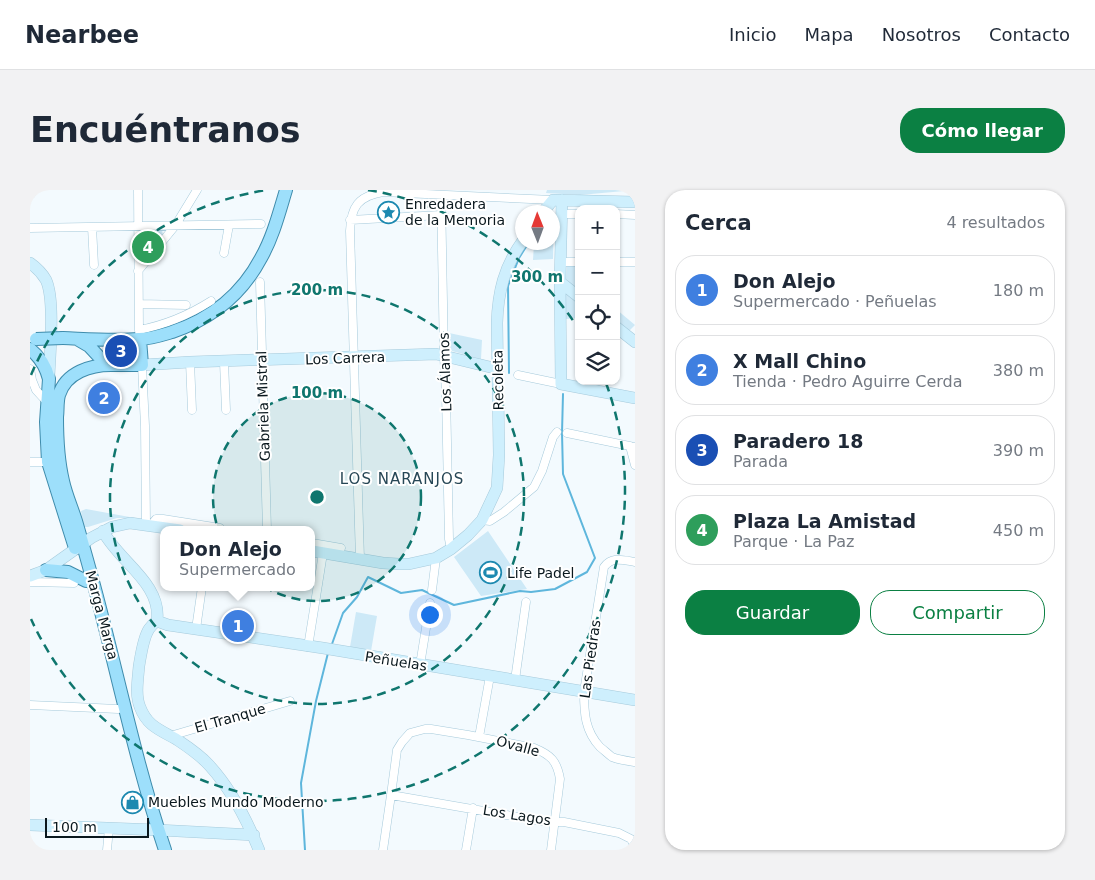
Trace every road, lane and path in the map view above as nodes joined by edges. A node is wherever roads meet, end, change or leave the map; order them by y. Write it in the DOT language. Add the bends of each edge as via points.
graph roads {
  1 [pos="138,190"];
  2 [pos="198,190"];
  3 [pos="286,190"];
  4 [pos="526,190"];
  5 [pos="389,191"];
  6 [pos="435,193"];
  7 [pos="478,193"];
  8 [pos="635,196"];
  9 [pos="526,199"];
  10 [pos="558,200"];
  11 [pos="578,201"];
  12 [pos="635,202"];
  13 [pos="552,205"];
  14 [pos="562,214"];
  15 [pos="575,214"];
  16 [pos="620,214"];
  17 [pos="635,214"];
  18 [pos="441,215"];
  19 [pos="350,220"];
  20 [pos="261,224"];
  21 [pos="229,225"];
  22 [pos="175,226"];
  23 [pos="137,227"];
  24 [pos="30,228"];
  25 [pos="92,228"];
  26 [pos="517,250"];
  27 [pos="224,254"];
  28 [pos="561,262"];
  29 [pos="575,262"];
  30 [pos="620,262"];
  31 [pos="635,262"];
  32 [pos="30,263"];
  33 [pos="94,265"];
  34 [pos="138,271"];
  35 [pos="260,282"];
  36 [pos="560,282"];
  37 [pos="576,295"];
  38 [pos="212,301"];
  39 [pos="139,304"];
  40 [pos="186,305"];
  41 [pos="620,329"];
  42 [pos="140,334"];
  43 [pos="77,338"];
  44 [pos="634,338"];
  45 [pos="32,342"];
  46 [pos="444,356"];
  47 [pos="353,357"];
  48 [pos="262,361"];
  49 [pos="193,362"];
  50 [pos="224,362"];
  51 [pos="111,365"];
  52 [pos="142,365"];
  53 [pos="30,369"];
  54 [pos="498,369"];
  55 [pos="518,375"];
  56 [pos="49,380"];
  57 [pos="561,384"];
  58 [pos="196,385"];
  59 [pos="635,398"];
  60 [pos="47,402"];
  61 [pos="192,410"];
  62 [pos="226,410"];
  63 [pos="558,432"];
  64 [pos="568,433"];
  65 [pos="632,446"];
  66 [pos="30,462"];
  67 [pos="48,462"];
  68 [pos="635,465"];
  69 [pos="61,479"];
  70 [pos="482,520"];
  71 [pos="149,525"];
  72 [pos="207,526"];
  73 [pos="267,526"];
  74 [pos="160,527"];
  75 [pos="103,531"];
  76 [pos="315,544"];
  77 [pos="79,547"];
  78 [pos="341,548"];
  79 [pos="451,549"];
  80 [pos="317,552"];
  81 [pos="436,558"];
  82 [pos="360,559"];
  83 [pos="635,562"];
  84 [pos="46,570"];
  85 [pos="315,573"];
  86 [pos="30,576"];
  87 [pos="30,582"];
  88 [pos="80,582"];
  89 [pos="432,590"];
  90 [pos="201,591"];
  91 [pos="313,591"];
  92 [pos="526,602"];
  93 [pos="430,603"];
  94 [pos="157,621"];
  95 [pos="196,628"];
  96 [pos="308,647"];
  97 [pos="420,665"];
  98 [pos="490,676"];
  99 [pos="515,680"];
  100 [pos="584,692"];
  101 [pos="635,700"];
  102 [pos="290,701"];
  103 [pos="30,705"];
  104 [pos="118,709"];
  105 [pos="170,736"];
  106 [pos="479,737"];
  107 [pos="635,762"];
  108 [pos="391,795"];
  109 [pos="473,808"];
  110 [pos="555,822"];
  111 [pos="30,825"];
  112 [pos="109,828"];
  113 [pos="154,830"];
  114 [pos="254,835"];
  115 [pos="635,847"];
  116 [pos="107,850"];
  117 [pos="156,850"];
  118 [pos="165,850"];
  119 [pos="259,850"];
  120 [pos="383,850"];
  121 [pos="466,850"];
  122 [pos="551,850"];
  1 -- 23 [label="street"];
  2 -- 22 [label="street"];
  3 -- 42 [label="main road" via="264,252 247,280 219,309 184,328 160,336"];
  4 -- 9 [label="street"];
  5 -- 6 [label="street"];
  5 -- 19 [label="street" via="364,197"];
  6 -- 7 [label="street"];
  6 -- 18 [label="street, Los Álamos"];
  7 -- 9 [label="street"];
  8 -- 11 [label="street"];
  9 -- 10 [label="street"];
  10 -- 11 [label="street"];
  10 -- 13 [label="street"];
  10 -- 14 [label="street"];
  11 -- 12 [label="street"];
  14 -- 15 [label="street"];
  14 -- 28 [label="street"];
  16 -- 17 [label="street"];
  18 -- 19 [label="street"];
  18 -- 46 [label="street, Los Álamos"];
  19 -- 47 [label="street"];
  20 -- 21 [label="street"];
  21 -- 22 [label="street"];
  21 -- 27 [label="street"];
  22 -- 23 [label="street"];
  22 -- 34 [label="street"];
  23 -- 25 [label="street"];
  23 -- 34 [label="street"];
  24 -- 25 [label="street"];
  25 -- 33 [label="street"];
  26 -- 54 [label="street, Recoleta" via="507,270 498,304"];
  28 -- 29 [label="street"];
  28 -- 36 [label="street"];
  30 -- 31 [label="street"];
  32 -- 56 [label="street, Marga Marga" via="42,273 49,290"];
  34 -- 39 [label="street"];
  35 -- 48 [label="street, Gabriela Mistral"];
  36 -- 37 [label="street"];
  36 -- 57 [label="street"];
  38 -- 42 [label="street"];
  39 -- 40 [label="street"];
  39 -- 42 [label="street"];
  41 -- 44 [label="street"];
  42 -- 43 [label="main road"];
  42 -- 52 [label="main road"];
  43 -- 45 [label="main road, bridge"];
  43 -- 51 [label="main road"];
  45 -- 56 [label="main road"];
  46 -- 47 [label="street, Los Carrera"];
  46 -- 54 [label="street, Los Carrera"];
  46 -- 79 [label="street, Los Álamos"];
  47 -- 48 [label="street, Los Carrera"];
  47 -- 82 [label="street"];
  48 -- 50 [label="street, Los Carrera"];
  48 -- 73 [label="street, Gabriela Mistral"];
  49 -- 50 [label="street, Los Carrera"];
  49 -- 52 [label="street, Los Carrera"];
  49 -- 58 [label="street"];
  49 -- 61 [label="street"];
  50 -- 62 [label="street"];
  51 -- 52 [label="main road"];
  51 -- 69 [label="main road" via="78,373 60,392 57,437"];
  52 -- 71 [label="street"];
  53 -- 60 [label="street" via="36,390"];
  54 -- 70 [label="street, Recoleta" via="497,488"];
  55 -- 57 [label="street"];
  56 -- 60 [label="main road, Marga Marga"];
  56 -- 69 [label="street, Marga Marga" via="55,458"];
  57 -- 59 [label="street"];
  60 -- 67 [label="main road, Marga Marga"];
  63 -- 70 [label="street, Recoleta" via="553,437 534,487 504,512 490,520"];
  64 -- 65 [label="street"];
  65 -- 68 [label="street"];
  66 -- 67 [label="street"];
  67 -- 69 [label="street"];
  67 -- 77 [label="main road, Marga Marga"];
  69 -- 77 [label="main road, Marga Marga" via="76,520"];
  70 -- 79 [label="street, Recoleta"];
  71 -- 72 [label="street" via="156,519 163,519"];
  71 -- 74 [label="street"];
  71 -- 75 [label="street" via="130,523"];
  75 -- 77 [label="street"];
  75 -- 94 [label="street" via="154,595 158,607"];
  76 -- 78 [label="street"];
  77 -- 84 [label="street"];
  77 -- 88 [label="main road, Marga Marga"];
  77 -- 113 [label="main road, Marga Marga" via="117,672"];
  79 -- 81 [label="street, Recoleta"];
  80 -- 82 [label="street, Recoleta"];
  80 -- 85 [label="street"];
  81 -- 82 [label="street, Recoleta" via="409,564"];
  81 -- 89 [label="street"];
  83 -- 100 [label="street, Las Piedras" via="620,559 610,561 604,567"];
  84 -- 86 [label="street"];
  84 -- 88 [label="main road" via="68,572"];
  87 -- 88 [label="street"];
  88 -- 104 [label="main road, Marga Marga"];
  90 -- 95 [label="street"];
  91 -- 96 [label="street"];
  92 -- 99 [label="street"];
  93 -- 97 [label="street"];
  94 -- 95 [label="street, Peñuelas"];
  94 -- 105 [label="street" via="148,629 141,651 137,690 144,716 156,729"];
  95 -- 96 [label="street, Peñuelas"];
  96 -- 97 [label="street, Peñuelas"];
  97 -- 98 [label="street, Peñuelas"];
  98 -- 99 [label="street, Peñuelas"];
  98 -- 106 [label="street, Ovalle"];
  99 -- 100 [label="street, Peñuelas"];
  100 -- 101 [label="street, Peñuelas"];
  100 -- 107 [label="street, Las Piedras" via="585,718 594,741 613,757"];
  102 -- 105 [label="street, El Tranque"];
  103 -- 104 [label="street"];
  104 -- 113 [label="main road, Marga Marga"];
  105 -- 114 [label="street" via="198,753 210,765"];
  106 -- 108 [label="street" via="432,729 410,733 396,750"];
  106 -- 110 [label="street, Ovalle" via="534,748 552,759 560,779"];
  108 -- 109 [label="street, Los Lagos"];
  108 -- 120 [label="street"];
  109 -- 110 [label="street, Los Lagos"];
  109 -- 121 [label="street"];
  110 -- 115 [label="street, Los Lagos" via="619,833 630,839"];
  110 -- 122 [label="street, Ovalle"];
  111 -- 112 [label="street"];
  112 -- 113 [label="street"];
  112 -- 116 [label="street"];
  113 -- 114 [label="street"];
  113 -- 117 [label="main road, Marga Marga"];
  113 -- 118 [label="main road, Marga Marga"];
  114 -- 119 [label="street"];
}
